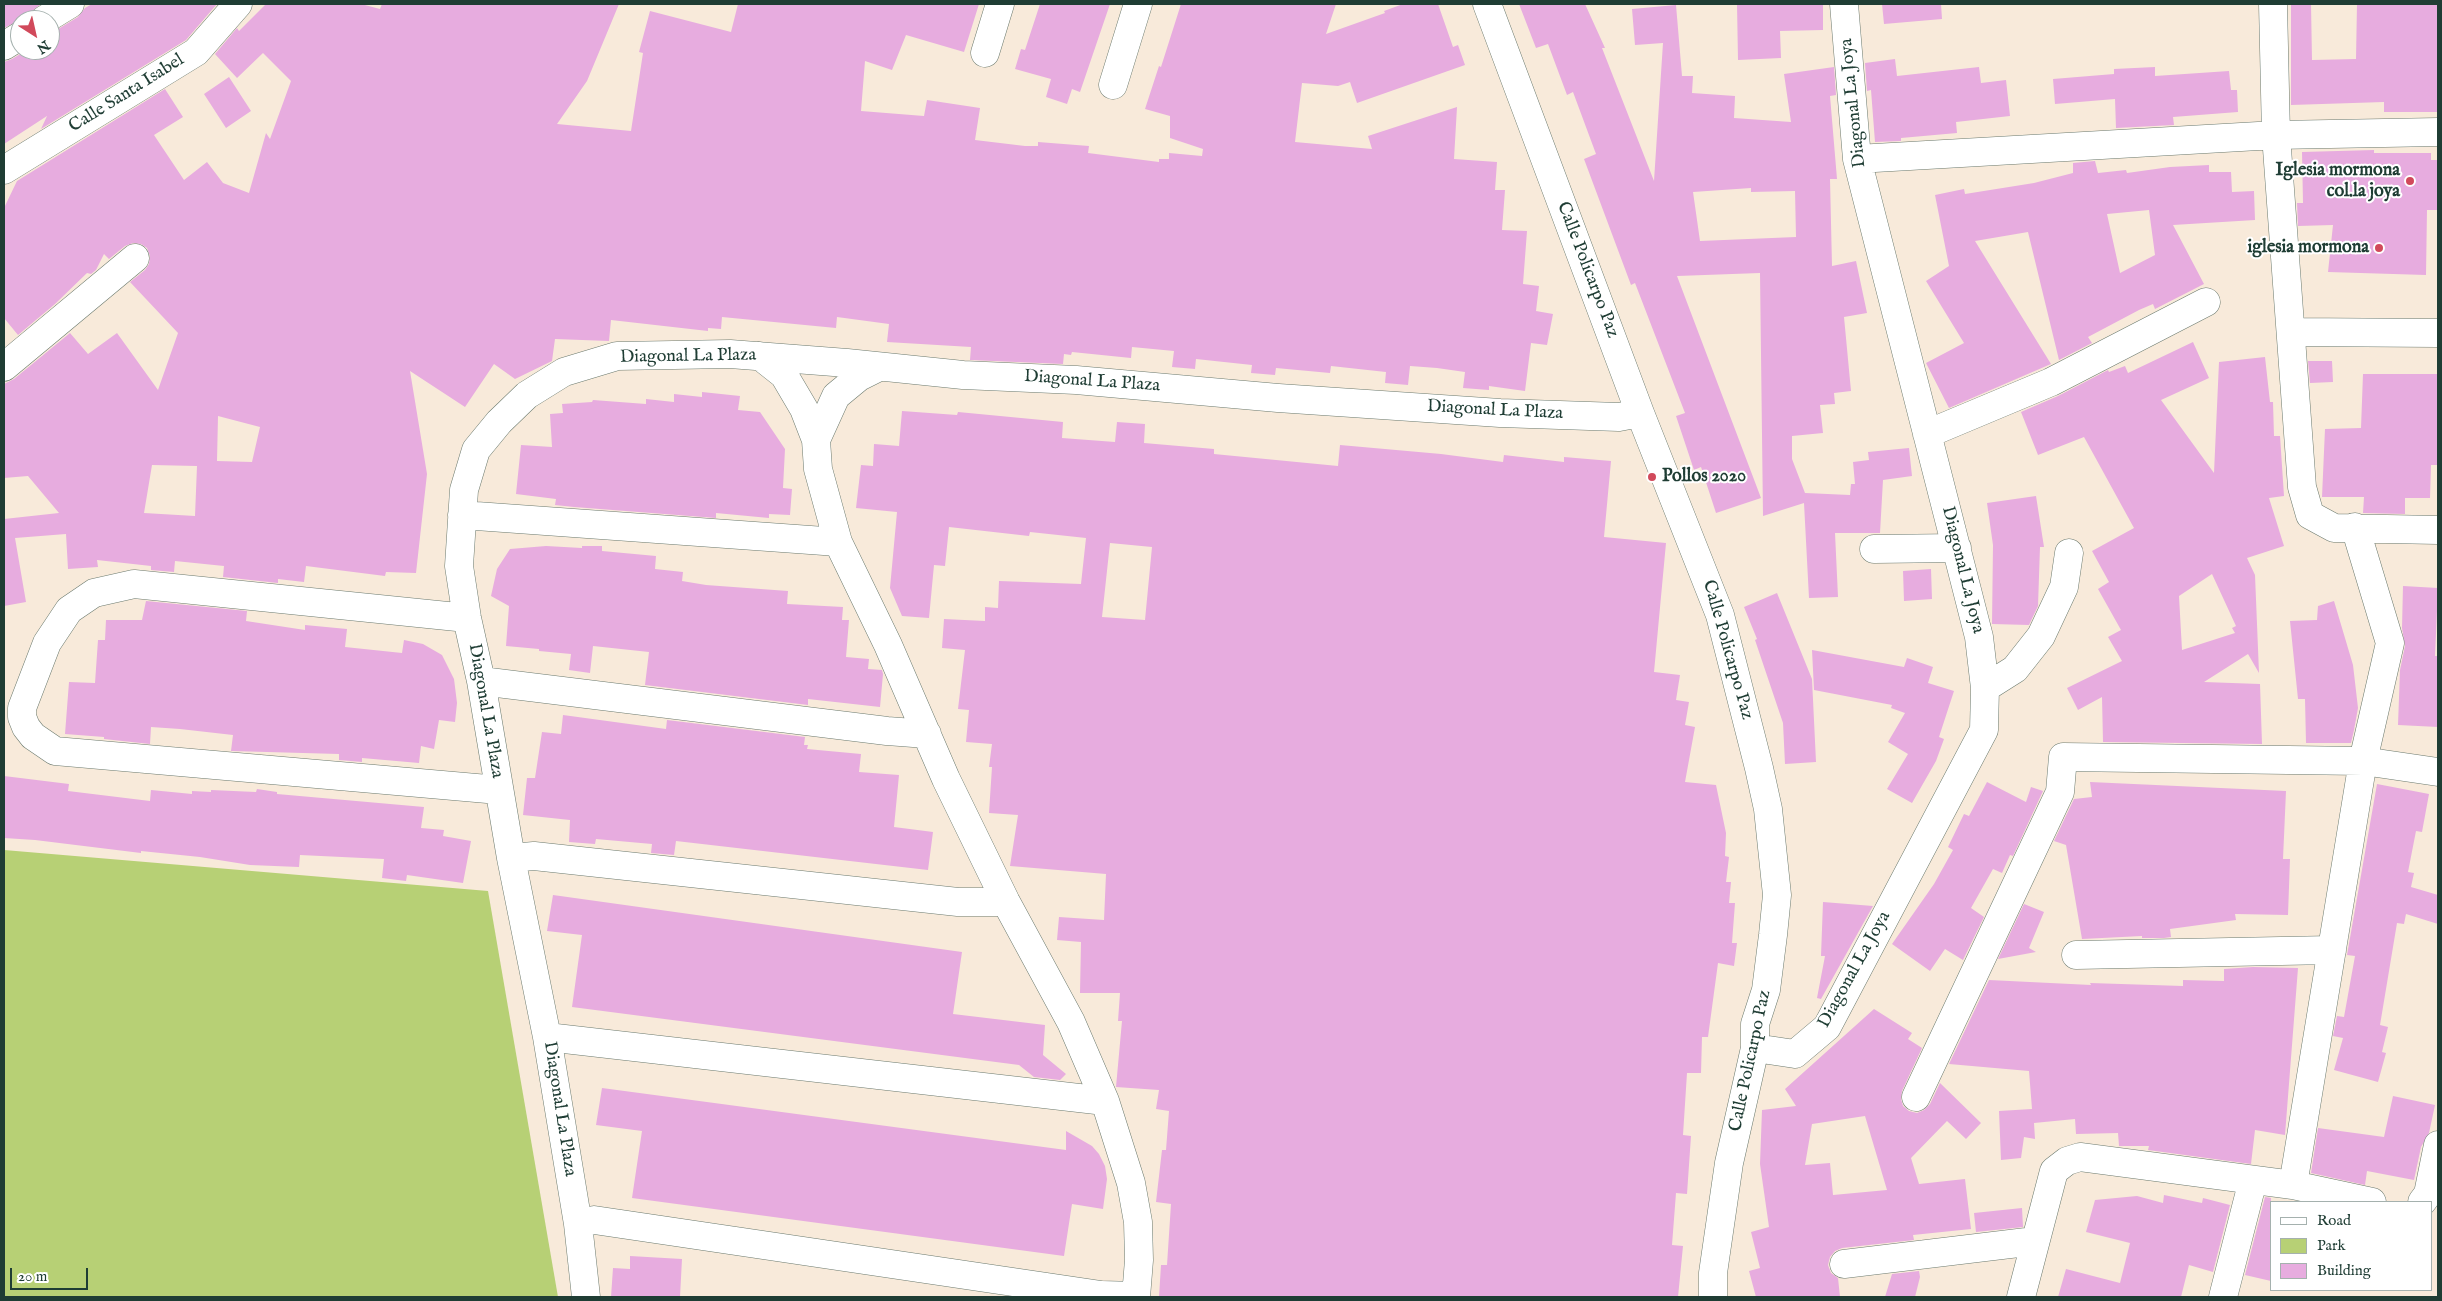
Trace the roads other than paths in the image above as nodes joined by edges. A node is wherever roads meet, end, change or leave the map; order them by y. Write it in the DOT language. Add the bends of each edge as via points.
graph roads {
  1 [pos="238,4"];
  2 [pos="1000,4"];
  3 [pos="1138,4"];
  4 [pos="1487,4"];
  5 [pos="1844,4"];
  6 [pos="2273,4"];
  7 [pos="985,53"];
  8 [pos="1113,84"];
  9 [pos="2438,132"];
  10 [pos="2276,135"];
  11 [pos="1856,159"];
  12 [pos="4,170"];
  13 [pos="135,258"];
  14 [pos="2206,302"];
  15 [pos="2292,332"];
  16 [pos="2438,333"];
  17 [pos="760,356"];
  18 [pos="4,367"];
  19 [pos="880,367"];
  20 [pos="1640,414"];
  21 [pos="1927,434"];
  22 [pos="816,440"];
  23 [pos="462,515"];
  24 [pos="2355,527"];
  25 [pos="2438,530"];
  26 [pos="838,542"];
  27 [pos="1956,548"];
  28 [pos="1874,550"];
  29 [pos="2069,553"];
  30 [pos="467,618"];
  31 [pos="481,681"];
  32 [pos="1985,688"];
  33 [pos="927,734"];
  34 [pos="2363,761"];
  35 [pos="2438,772"];
  36 [pos="499,790"];
  37 [pos="511,858"];
  38 [pos="1006,902"];
  39 [pos="2332,950"];
  40 [pos="2076,955"];
  41 [pos="547,1037"];
  42 [pos="1755,1048"];
  43 [pos="1916,1097"];
  44 [pos="1105,1101"];
  45 [pos="2438,1145"];
  46 [pos="2253,1180"];
  47 [pos="2293,1185"];
  48 [pos="2367,1201"];
  49 [pos="2423,1201"];
  50 [pos="578,1224"];
  51 [pos="2035,1241"];
  52 [pos="1844,1264"];
  53 [pos="586,1297"];
  54 [pos="1136,1297"];
  55 [pos="1713,1297"];
  56 [pos="2021,1297"];
  57 [pos="2222,1297"];
  1 -- 12 [label="street, Calle Santa Isabel" via="196,52"];
  2 -- 7 [label="street"];
  3 -- 8 [label="street"];
  4 -- 20 [label="street, Calle Policarpo Paz"];
  5 -- 11 [label="street, Diagonal La Joya"];
  6 -- 10 [label="street"];
  9 -- 10 [label="street"];
  10 -- 11 [label="street"];
  10 -- 15 [label="street"];
  11 -- 21 [label="street, Diagonal La Joya"];
  13 -- 18 [label="street"];
  14 -- 21 [label="street" via="2051,382"];
  15 -- 16 [label="street"];
  15 -- 24 [label="street" via="2302,487 2310,515 2334,528"];
  17 -- 19 [label="street, Diagonal La Plaza"];
  17 -- 22 [label="street" via="784,376 804,409"];
  17 -- 23 [label="street, Diagonal La Plaza" via="616,356 564,372 527,395 498,422 476,450 464,490"];
  19 -- 20 [label="street, Diagonal La Plaza" via="1500,413 1619,417"];
  19 -- 22 [label="street" via="859,377 836,396"];
  20 -- 42 [label="street, Calle Policarpo Paz" via="1720,615 1768,810 1777,895 1766,990 1755,1024"];
  21 -- 27 [label="street, Diagonal La Joya"];
  22 -- 26 [label="street" via="818,469"];
  23 -- 26 [label="street"];
  23 -- 30 [label="street, Diagonal La Plaza" via="459,566"];
  24 -- 25 [label="street"];
  24 -- 34 [label="street" via="2390,643"];
  26 -- 33 [label="street"];
  27 -- 28 [label="street"];
  27 -- 32 [label="street, Diagonal La Joya" via="1979,636"];
  29 -- 32 [label="street" via="2064,587 2041,636 2015,669"];
  30 -- 31 [label="street, Diagonal La Plaza"];
  30 -- 36 [label="street" via="134,584 94,593 69,610 47,643 22,708 22,716 33,736 55,751"];
  31 -- 33 [label="street"];
  31 -- 36 [label="street, Diagonal La Plaza"];
  32 -- 42 [label="street, Diagonal La Joya" via="1984,730 1827,1027 1795,1054"];
  33 -- 38 [label="street"];
  34 -- 35 [label="street"];
  34 -- 39 [label="street"];
  34 -- 43 [label="street" via="2063,757 2060,792"];
  36 -- 37 [label="street, Diagonal La Plaza"];
  37 -- 38 [label="street" via="534,856 958,902"];
  37 -- 41 [label="street, Diagonal La Plaza"];
  38 -- 44 [label="street" via="1071,1022"];
  39 -- 40 [label="street"];
  39 -- 47 [label="street"];
  41 -- 44 [label="street"];
  41 -- 50 [label="street, Diagonal La Plaza"];
  42 -- 55 [label="street, Calle Policarpo Paz" via="1729,1163 1713,1273"];
  44 -- 54 [label="street" via="1131,1183 1138,1222"];
  45 -- 49 [label="street" via="2428,1194"];
  46 -- 47 [label="street"];
  46 -- 51 [label="street" via="2080,1158 2067,1161 2054,1171"];
  46 -- 57 [label="street"];
  47 -- 48 [label="street"];
  50 -- 53 [label="street, Diagonal La Plaza"];
  50 -- 54 [label="street" via="594,1220 1101,1295"];
  51 -- 52 [label="street"];
  51 -- 56 [label="street"];
}
